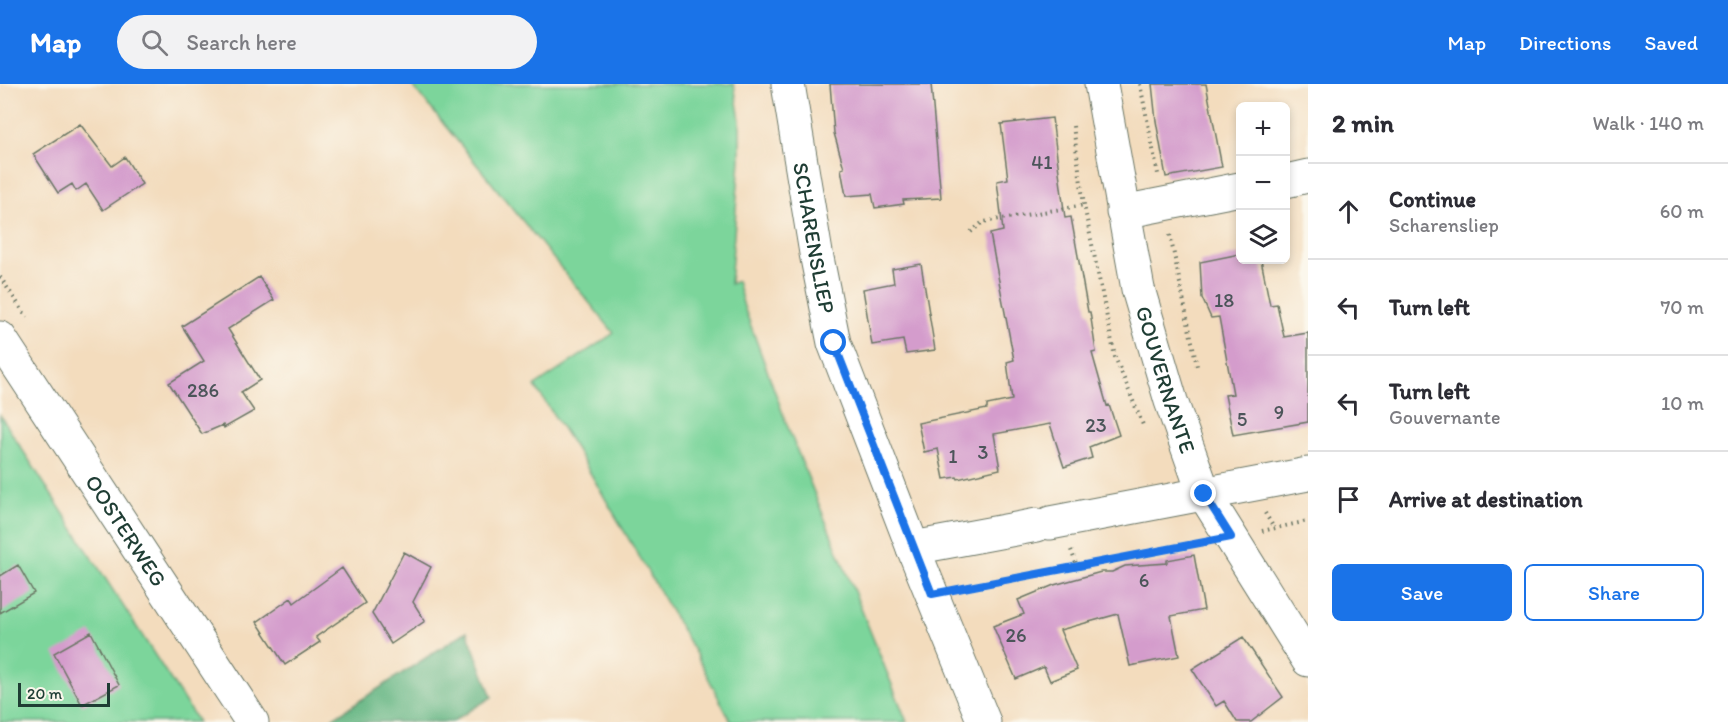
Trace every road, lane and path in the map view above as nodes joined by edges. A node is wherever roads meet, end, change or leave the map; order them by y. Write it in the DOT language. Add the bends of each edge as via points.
graph roads {
  1 [pos="788,84"];
  2 [pos="1101,84"];
  3 [pos="1140,84"];
  4 [pos="1308,176"];
  5 [pos="1290,180"];
  6 [pos="1236,190"];
  7 [pos="1164,204"];
  8 [pos="1122,206"];
  9 [pos="970,232"];
  10 [pos="0,338"];
  11 [pos="1199,376"];
  12 [pos="1308,474"];
  13 [pos="1204,494"];
  14 [pos="1308,521"];
  15 [pos="1231,537"];
  16 [pos="913,548"];
  17 [pos="932,594"];
  18 [pos="1308,660"];
  19 [pos="252,722"];
  20 [pos="984,722"];
  1 -- 16 [label="street, SCHARENSLIEP" via="834,343"];
  2 -- 8 [label="street, GOUVERNANTE"];
  3 -- 7 [label="path"];
  4 -- 5 [label="street"];
  6 -- 7 [label="street"];
  7 -- 8 [label="street"];
  7 -- 11 [label="path"];
  8 -- 9 [label="path" via="983,222"];
  8 -- 13 [label="street, GOUVERNANTE" via="1138,289"];
  10 -- 19 [label="street, OOSTERWEG"];
  12 -- 13 [label="street"];
  13 -- 15 [label="street, GOUVERNANTE"];
  13 -- 16 [label="street"];
  14 -- 15 [label="path"];
  15 -- 17 [label="path"];
  15 -- 18 [label="street, GOUVERNANTE"];
  16 -- 17 [label="street, SCHARENSLIEP"];
  17 -- 20 [label="street, SCHARENSLIEP"];
}
